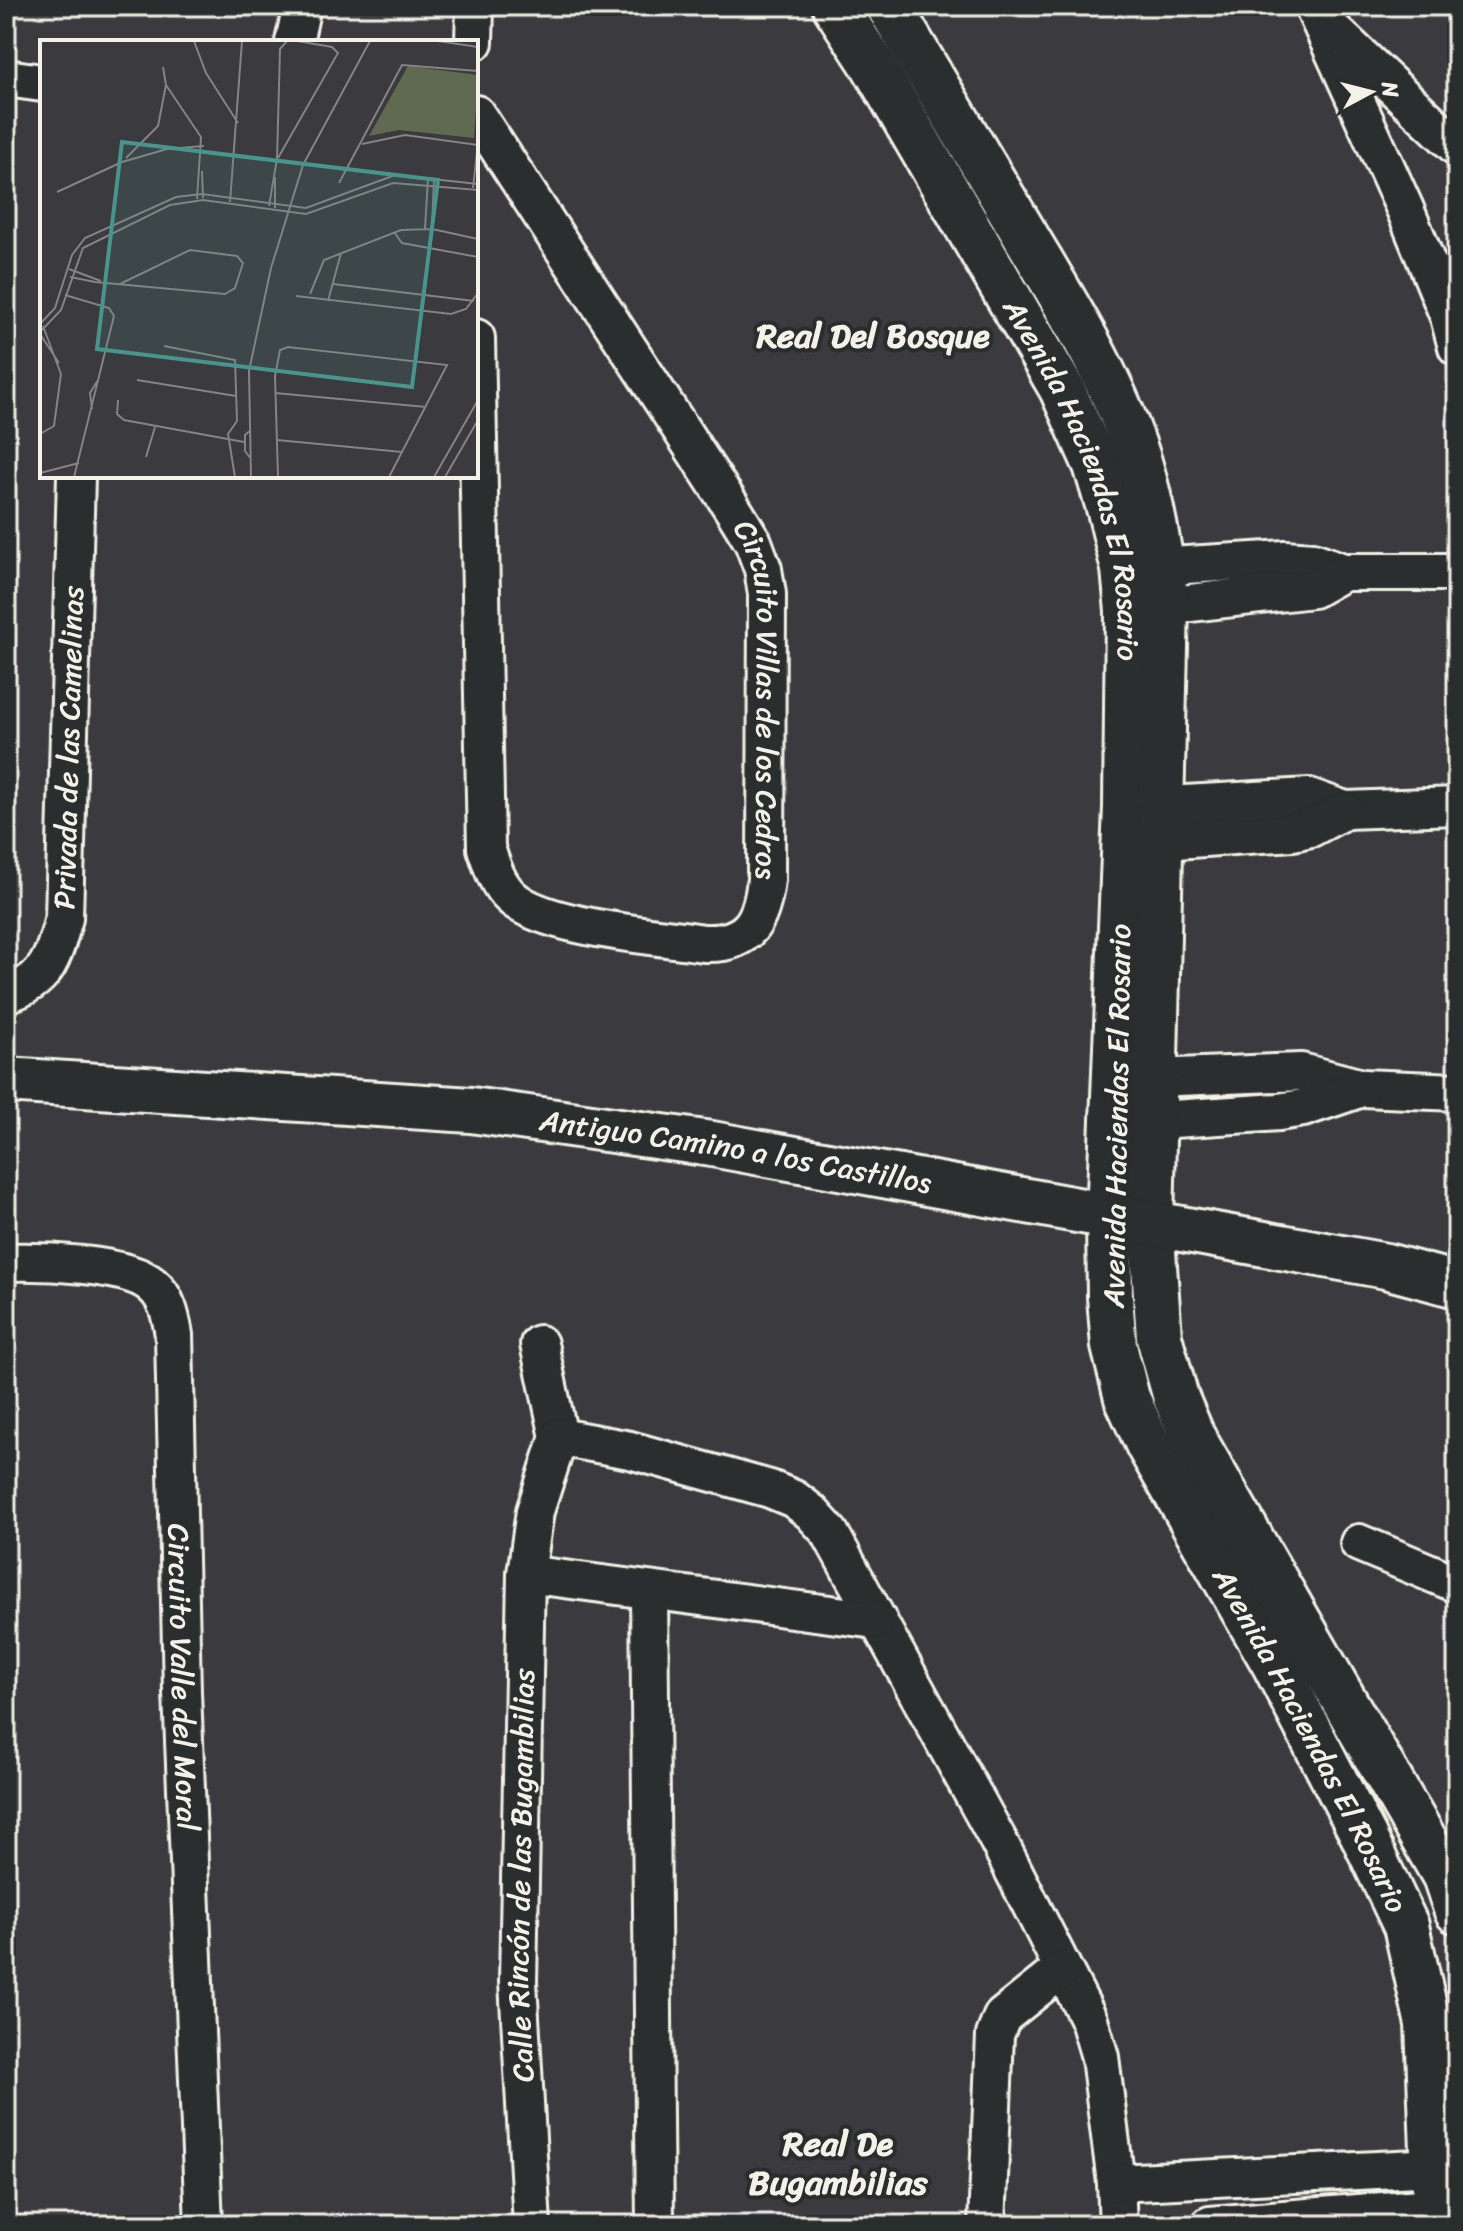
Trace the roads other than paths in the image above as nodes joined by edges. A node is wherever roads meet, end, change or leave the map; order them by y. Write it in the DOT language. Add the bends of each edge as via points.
graph roads {
  1 [pos="302,6"];
  2 [pos="475,6"];
  3 [pos="835,6"];
  4 [pos="889,6"];
  5 [pos="1316,12"];
  6 [pos="294,40"];
  7 [pos="474,40"];
  8 [pos="6,78"];
  9 [pos="40,83"];
  10 [pos="478,117"];
  11 [pos="1457,147"];
  12 [pos="1457,347"];
  13 [pos="478,440"];
  14 [pos="76,478"];
  15 [pos="1457,572"];
  16 [pos="1145,587"];
  17 [pos="1457,806"];
  18 [pos="1143,824"];
  19 [pos="6,994"];
  20 [pos="6,1080"];
  21 [pos="1457,1092"];
  22 [pos="1135,1100"];
  23 [pos="1130,1220"];
  24 [pos="6,1262"];
  25 [pos="1457,1285"];
  26 [pos="539,1344"];
  27 [pos="559,1437"];
  28 [pos="1180,1458"];
  29 [pos="1359,1543"];
  30 [pos="526,1574"];
  31 [pos="1457,1584"];
  32 [pos="649,1592"];
  33 [pos="876,1620"];
  34 [pos="1457,1911"];
  35 [pos="1062,1969"];
  36 [pos="1116,2183"];
  37 [pos="1444,2194"];
  38 [pos="204,2225"];
  39 [pos="532,2225"];
  40 [pos="655,2225"];
  41 [pos="987,2225"];
  42 [pos="1118,2225"];
  43 [pos="1210,2225"];
  1 -- 6 [label="street"];
  2 -- 7 [label="street"];
  3 -- 16 [label="street, Avenida Haciendas El Rosario" via="1062,389"];
  4 -- 16 [label="street, Avenida Haciendas El Rosario" via="1083,333 1125,423 1139,462"];
  5 -- 11 [label="street"];
  5 -- 12 [label="street" via="1405,209"];
  8 -- 9 [label="street"];
  10 -- 13 [label="street, Circuito Villas de los Cedros" via="736,514 763,569 768,641 766,879 763,901 744,936 723,944 578,925 513,899 498,880 486,848"];
  14 -- 19 [label="street, Privada de las Camelinas" via="64,918 42,976"];
  15 -- 16 [label="street" via="1343,572 1313,589"];
  16 -- 18 [label="street, Avenida Haciendas El Rosario"];
  17 -- 18 [label="street" via="1345,810 1293,832"];
  18 -- 22 [label="street, Avenida Haciendas El Rosario"];
  20 -- 23 [label="street, Antiguo Camino a los Castillos" via="471,1110 712,1144"];
  21 -- 22 [label="street" via="1362,1088 1301,1072"];
  22 -- 23 [label="street, Avenida Haciendas El Rosario"];
  23 -- 25 [label="street, Antiguo Camino a los Castillos" via="1386,1266"];
  23 -- 28 [label="street, Avenida Haciendas El Rosario" via="1110,1297 1114,1346 1127,1398"];
  24 -- 38 [label="street, Circuito Valle del Moral" via="132,1274 155,1286 171,1316"];
  26 -- 27 [label="street"];
  27 -- 30 [label="street, Calle Rincón de las Bugambilias" via="535,1511"];
  27 -- 33 [label="street" via="630,1450 794,1499 830,1533"];
  28 -- 34 [label="street, Avenida Haciendas El Rosario" via="1445,1876"];
  28 -- 37 [label="street, Avenida Haciendas El Rosario" via="1274,1663 1406,1926 1428,2024"];
  29 -- 31 [label="street"];
  30 -- 32 [label="street"];
  30 -- 39 [label="street, Calle Rincón de las Bugambilias" via="518,1982"];
  32 -- 33 [label="street"];
  32 -- 40 [label="street"];
  33 -- 35 [label="street" via="998,1840"];
  35 -- 36 [label="street" via="1089,2020 1100,2057"];
  35 -- 41 [label="street" via="1002,2017 995,2035"];
  36 -- 37 [label="street" via="1253,2178"];
  36 -- 42 [label="street"];
  37 -- 43 [label="street"];
}
